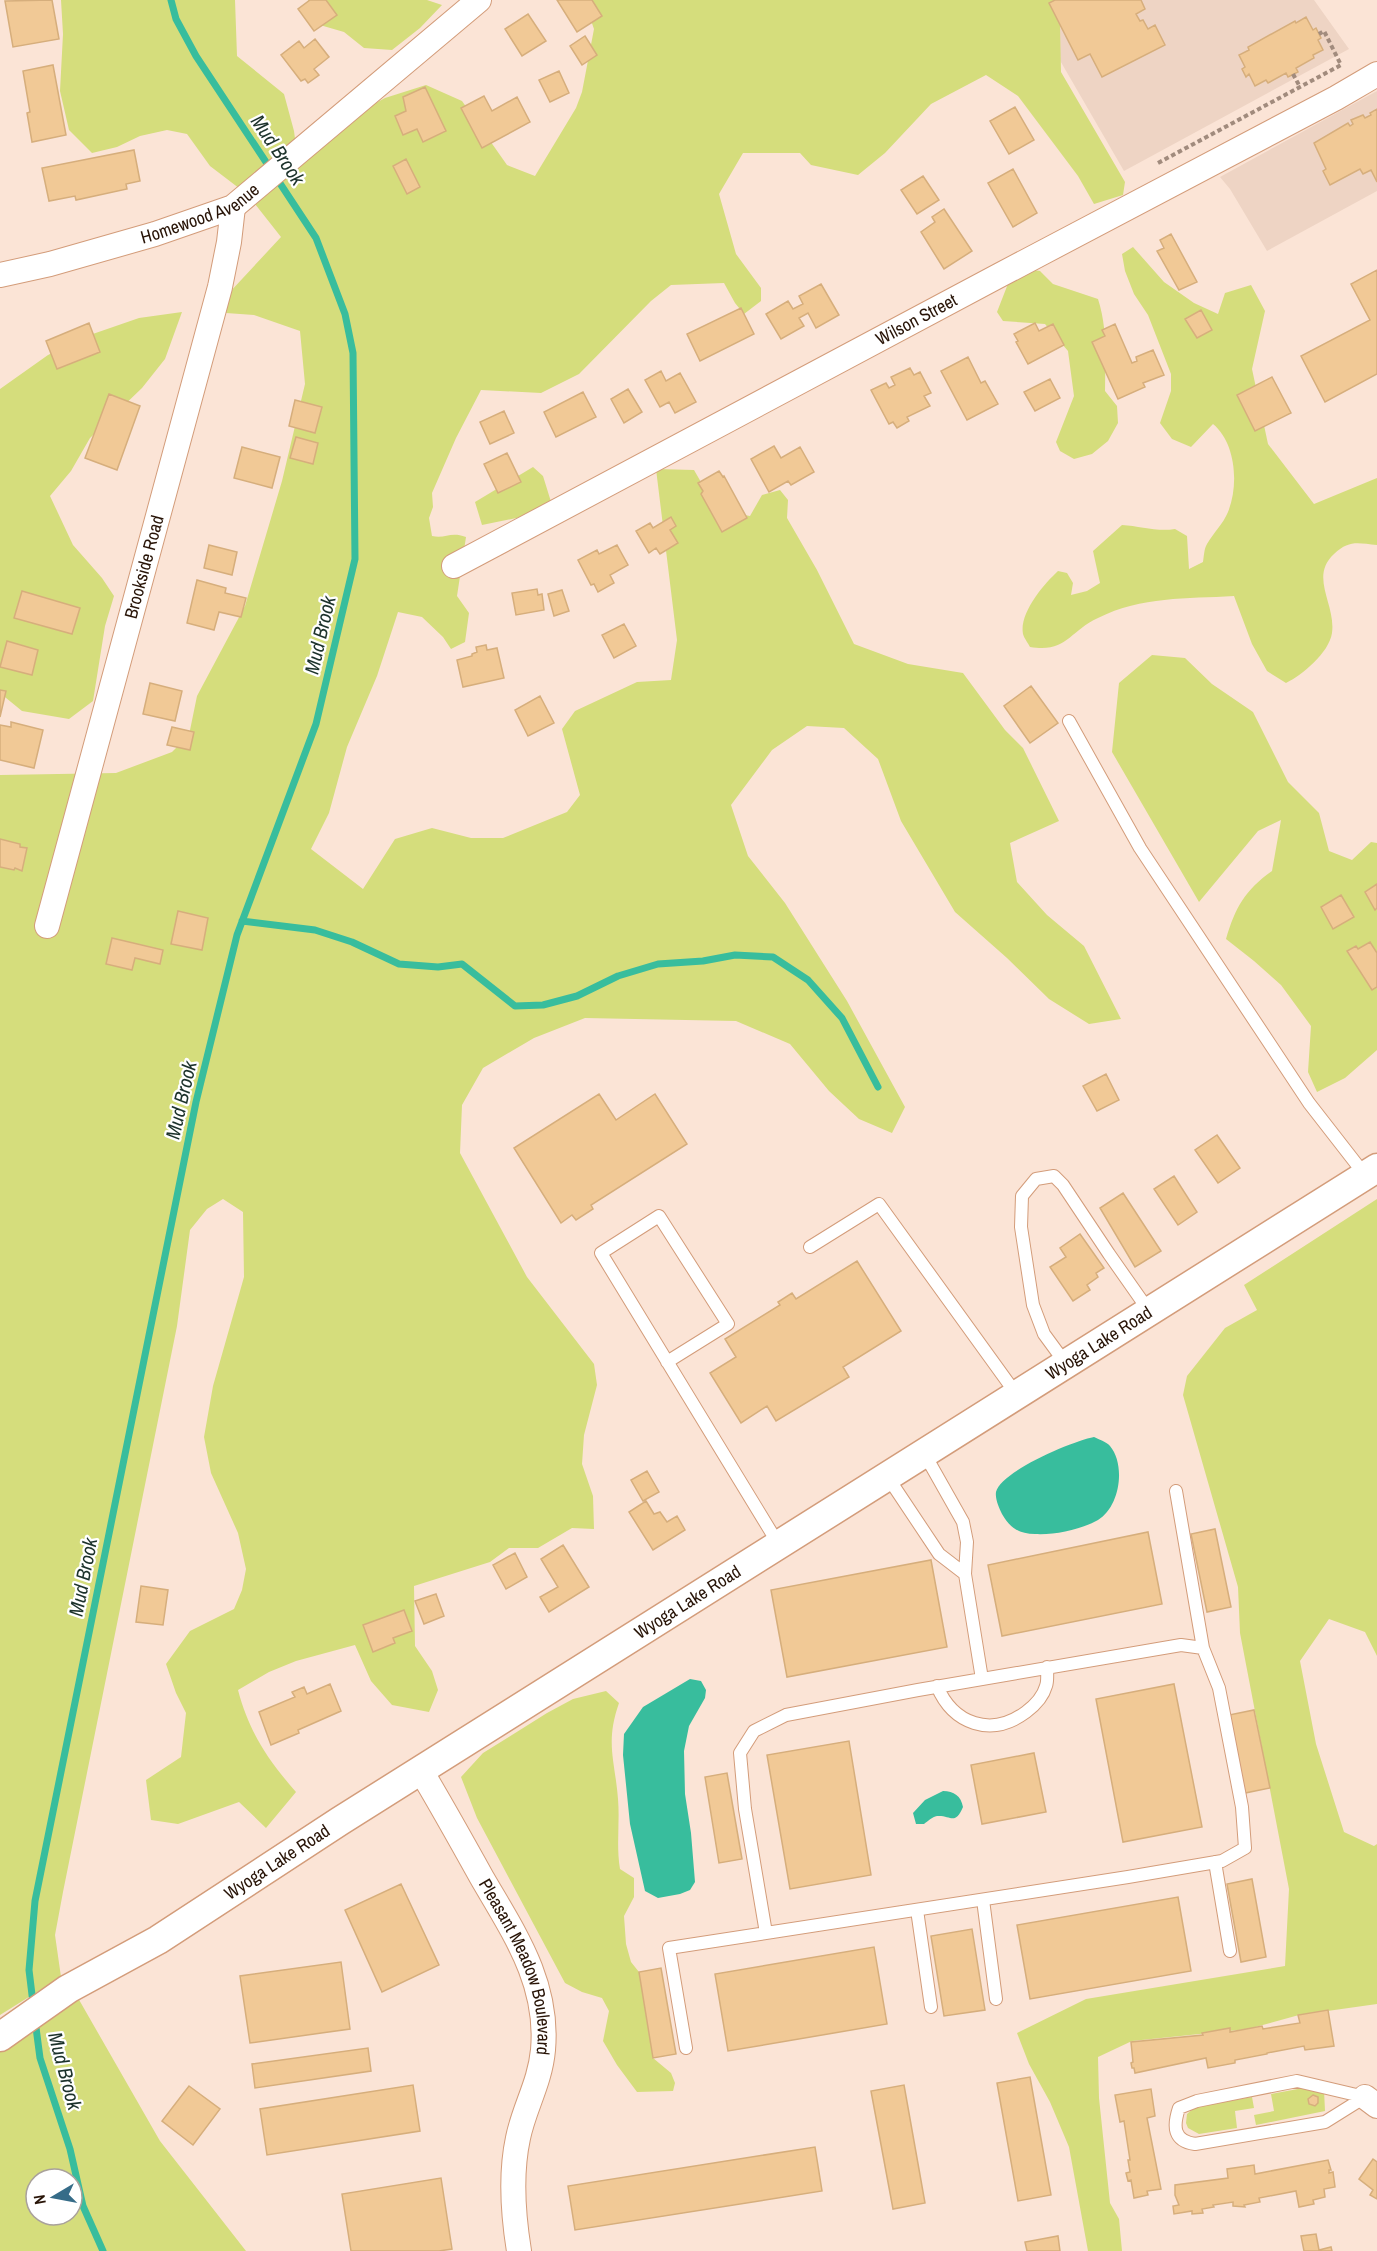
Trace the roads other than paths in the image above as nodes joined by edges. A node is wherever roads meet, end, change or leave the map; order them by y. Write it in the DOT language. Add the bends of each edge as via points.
graph roads {
  1 [pos="478,0"];
  2 [pos="1377,74"];
  3 [pos="241,201"];
  4 [pos="0,275"];
  5 [pos="454,566"];
  6 [pos="1069,721"];
  7 [pos="47,926"];
  8 [pos="1371,1172"];
  9 [pos="810,1247"];
  10 [pos="1149,1311"];
  11 [pos="667,1362"];
  12 [pos="1066,1364"];
  13 [pos="1017,1395"];
  14 [pos="924,1453"];
  15 [pos="887,1476"];
  16 [pos="1176,1491"];
  17 [pos="779,1545"];
  18 [pos="965,1574"];
  19 [pos="1203,1648"];
  20 [pos="1047,1667"];
  21 [pos="982,1679"];
  22 [pos="937,1686"];
  23 [pos="421,1771"];
  24 [pos="1215,1862"];
  25 [pos="983,1900"];
  26 [pos="917,1910"];
  27 [pos="766,1933"];
  28 [pos="1230,1951"];
  29 [pos="996,2000"];
  30 [pos="931,2007"];
  31 [pos="0,2037"];
  32 [pos="686,2048"];
  33 [pos="1371,2101"];
  34 [pos="519,2251"];
  1 -- 3 [label="street, Homewood Avenue"];
  2 -- 5 [label="street, Wilson Street"];
  3 -- 4 [label="street, Homewood Avenue" via="155,234"];
  3 -- 7 [label="street, Brookside Road"];
  6 -- 8 [label="lane" via="1140,848 1309,1103"];
  8 -- 10 [label="street, Wyoga Lake Road"];
  9 -- 13 [label="lane" via="879,1204"];
  10 -- 12 [label="street, Wyoga Lake Road"];
  10 -- 12 [label="lane" via="1063,1185 1054,1176 1036,1179 1022,1196 1021,1227 1033,1305 1044,1334"];
  11 -- 11 [label="lane" via="600,1253 659,1216 728,1324"];
  11 -- 17 [label="lane"];
  12 -- 13 [label="street, Wyoga Lake Road"];
  13 -- 14 [label="street, Wyoga Lake Road"];
  14 -- 15 [label="street, Wyoga Lake Road"];
  14 -- 18 [label="lane" via="963,1522 967,1542"];
  15 -- 17 [label="street, Wyoga Lake Road"];
  15 -- 18 [label="lane" via="939,1554"];
  16 -- 19 [label="lane"];
  17 -- 23 [label="street, Wyoga Lake Road"];
  18 -- 21 [label="lane"];
  19 -- 20 [label="lane" via="1181,1644"];
  19 -- 24 [label="lane" via="1219,1688 1242,1807 1245,1848"];
  20 -- 21 [label="lane"];
  20 -- 22 [label="lane" via="1046,1687 1036,1704 1020,1716 987,1726 969,1722 951,1710"];
  21 -- 22 [label="lane"];
  22 -- 27 [label="lane" via="786,1715 754,1731 740,1753 745,1809"];
  23 -- 31 [label="street, Wyoga Lake Road" via="158,1940 68,1989"];
  23 -- 34 [label="street, Pleasant Meadow Boulevard" via="524,1950 537,1985 543,2050 535,2090 518,2137 513,2184"];
  24 -- 25 [label="lane"];
  24 -- 28 [label="lane"];
  25 -- 26 [label="lane"];
  25 -- 29 [label="lane"];
  26 -- 27 [label="lane"];
  26 -- 30 [label="lane"];
  27 -- 32 [label="lane" via="669,1948"];
  33 -- 33 [label="lane" via="1297,2081 1188,2104 1179,2108 1175,2124 1178,2136 1185,2143 1195,2144 1325,2122"];
}
